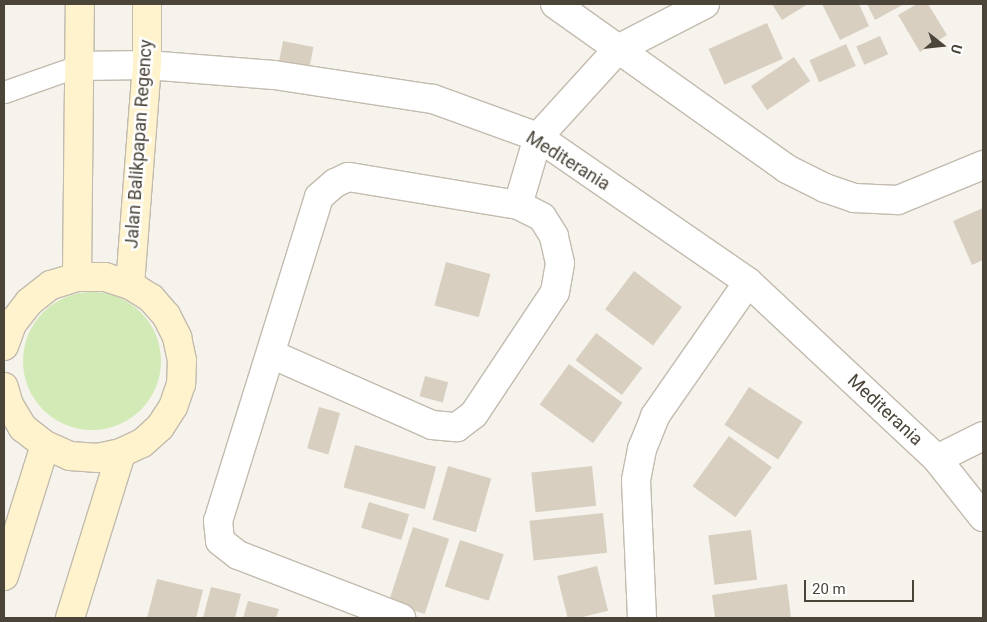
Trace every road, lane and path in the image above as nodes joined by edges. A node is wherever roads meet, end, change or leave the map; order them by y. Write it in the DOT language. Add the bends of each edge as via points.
graph roads {
  1 [pos="80,4"];
  2 [pos="147,4"];
  3 [pos="555,4"];
  4 [pos="705,4"];
  5 [pos="618,49"];
  6 [pos="147,64"];
  7 [pos="78,66"];
  8 [pos="4,92"];
  9 [pos="538,137"];
  10 [pos="983,165"];
  11 [pos="518,205"];
  12 [pos="77,277"];
  13 [pos="748,282"];
  14 [pos="130,285"];
  15 [pos="4,346"];
  16 [pos="270,354"];
  17 [pos="4,387"];
  18 [pos="983,436"];
  19 [pos="45,445"];
  20 [pos="121,453"];
  21 [pos="937,459"];
  22 [pos="983,517"];
  23 [pos="4,576"];
  24 [pos="70,618"];
  25 [pos="401,618"];
  26 [pos="642,618"];
  1 -- 7 [label="street"];
  2 -- 6 [label="street, Jalan Balikpapan Regency"];
  3 -- 5 [label="street"];
  4 -- 5 [label="street"];
  5 -- 9 [label="street"];
  5 -- 10 [label="street" via="786,169 854,198 898,200"];
  6 -- 7 [label="street, Mediterania"];
  6 -- 9 [label="street, Mediterania" via="274,76 433,99"];
  6 -- 14 [label="street, Jalan Balikpapan Regency"];
  7 -- 8 [label="lane"];
  7 -- 12 [label="street"];
  9 -- 11 [label="street"];
  9 -- 13 [label="street, Mediterania"];
  11 -- 16 [label="street" via="348,177 335,183 319,197"];
  11 -- 16 [label="street" via="542,217 554,236 560,263 555,292 474,414 457,427 432,425"];
  12 -- 14 [label="street" via="105,277"];
  12 -- 15 [label="street" via="51,286 28,302 12,324"];
  13 -- 21 [label="street, Mediterania"];
  13 -- 26 [label="street" via="655,416 642,448 636,480"];
  14 -- 20 [label="street" via="150,298 166,315 177,337 182,360 181,384 173,407 160,426 142,443"];
  16 -- 25 [label="street" via="218,521 220,541 238,555"];
  17 -- 19 [label="street" via="8,404 23,428"];
  18 -- 21 [label="street"];
  19 -- 20 [label="street" via="70,456 98,458"];
  19 -- 23 [label="street"];
  20 -- 24 [label="street"];
  21 -- 22 [label="street, Mediterania"];
}
